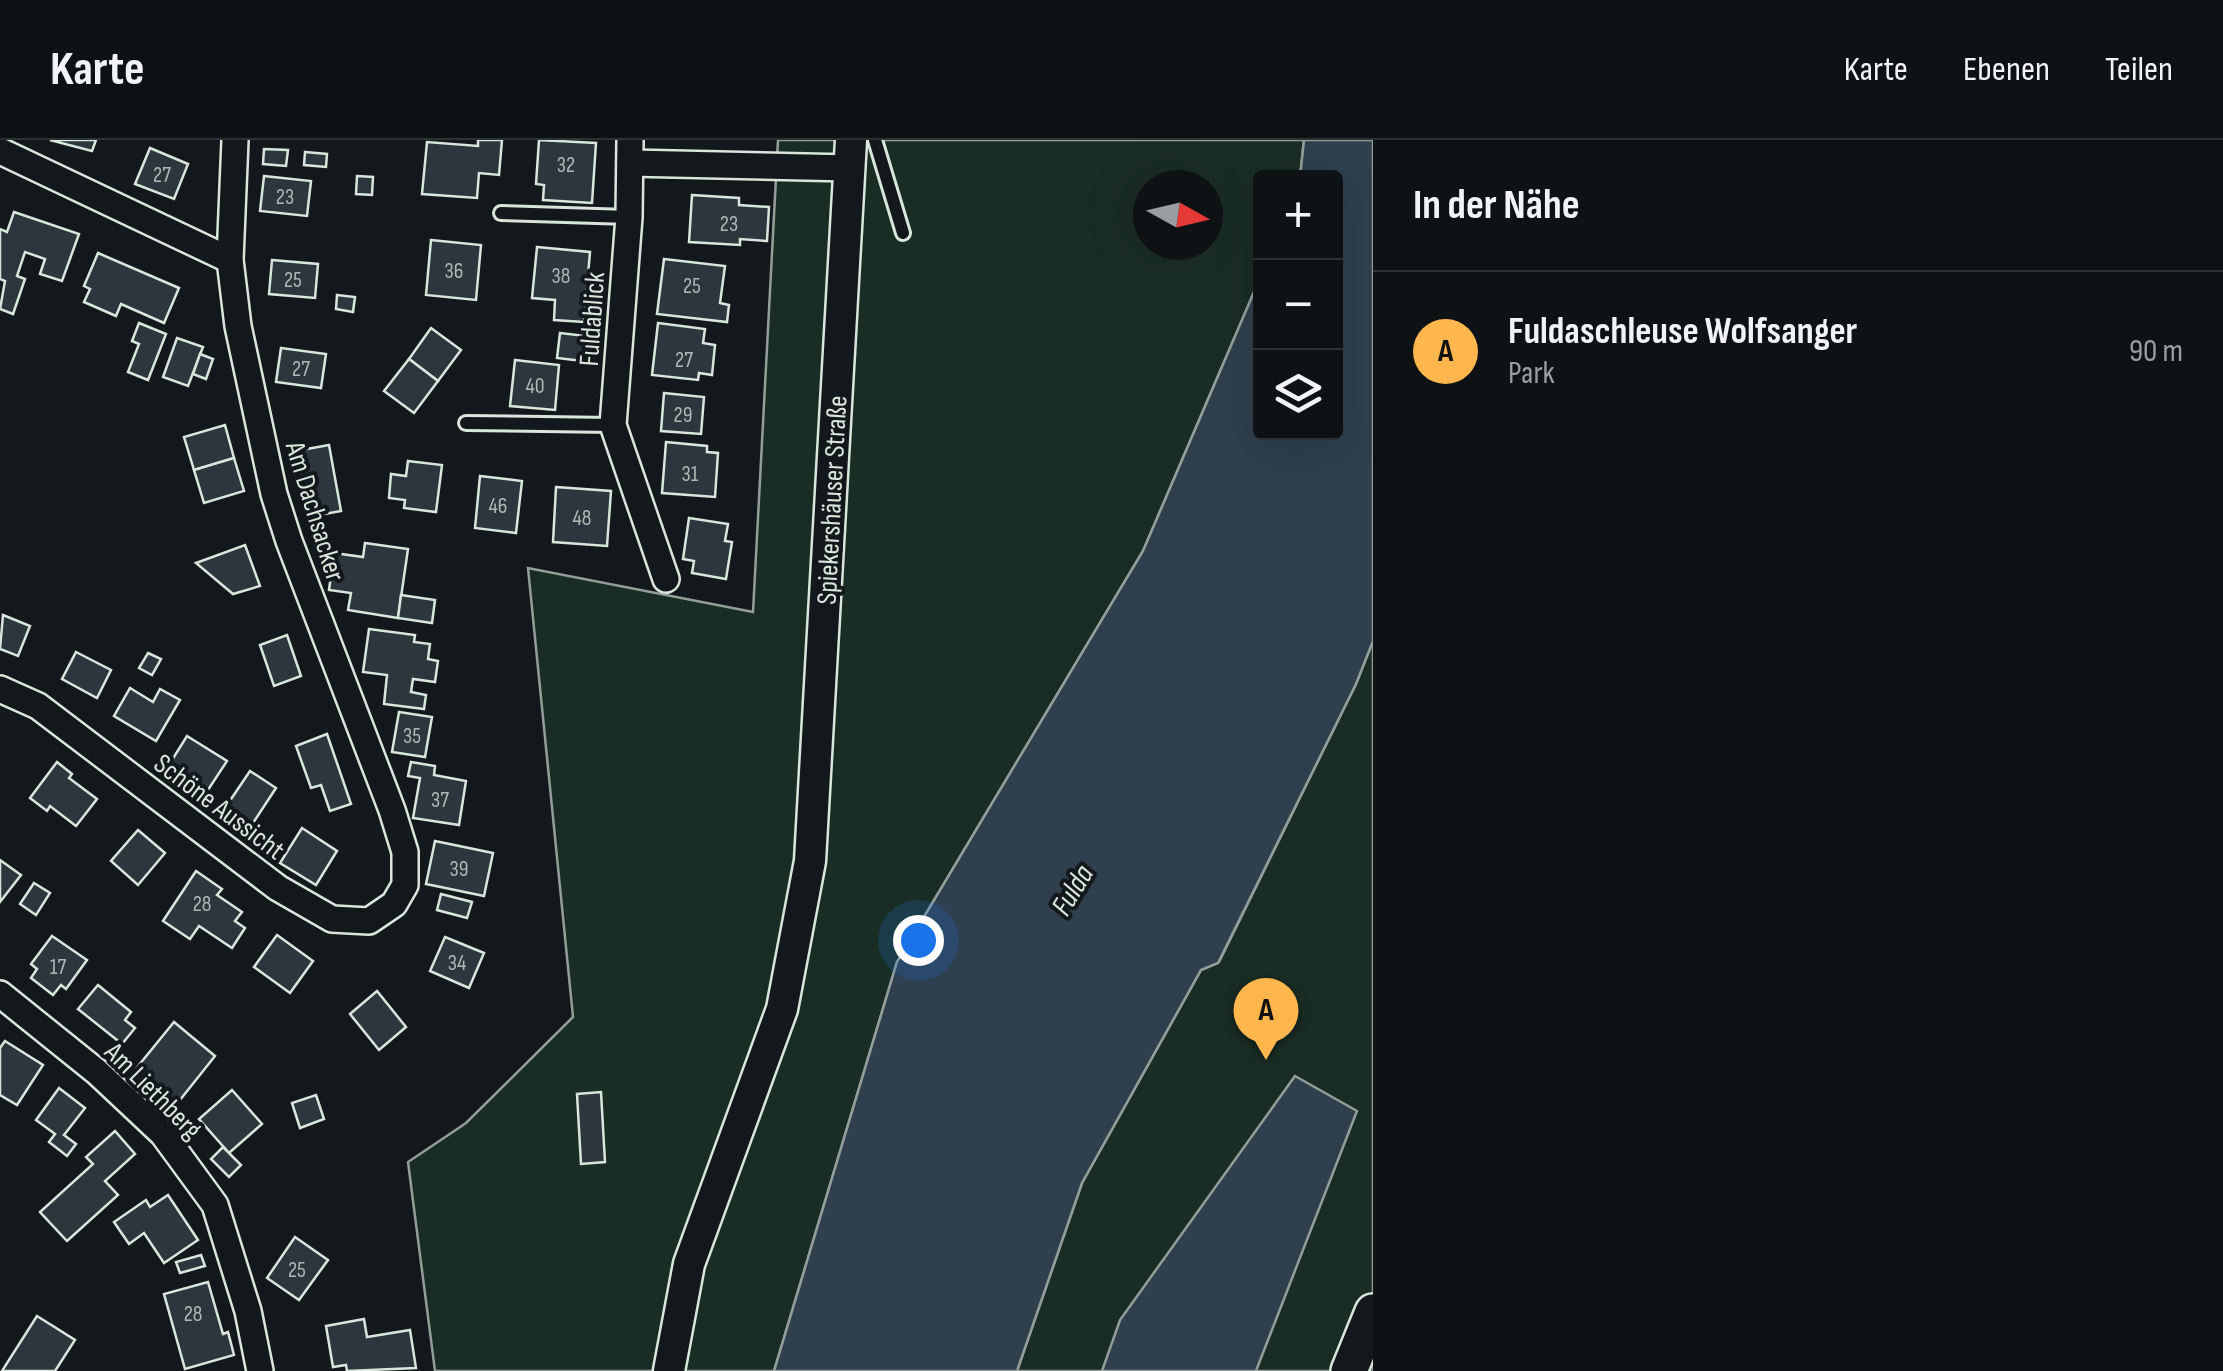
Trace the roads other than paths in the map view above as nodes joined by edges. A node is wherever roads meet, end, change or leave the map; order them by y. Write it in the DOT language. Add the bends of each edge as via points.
graph roads {
  1 [pos="235,140"];
  2 [pos="875,140"];
  3 [pos="0,151"];
  4 [pos="630,152"];
  5 [pos="850,154"];
  6 [pos="500,213"];
  7 [pos="629,217"];
  8 [pos="903,233"];
  9 [pos="230,260"];
  10 [pos="466,422"];
  11 [pos="613,425"];
  12 [pos="666,579"];
  13 [pos="0,688"];
  14 [pos="405,885"];
  15 [pos="0,994"];
  16 [pos="1373,1312"];
  17 [pos="260,1371"];
  18 [pos="668,1371"];
  19 [pos="1349,1371"];
  1 -- 9 [label="street, Am Dachsacker"];
  2 -- 8 [label="lane"];
  3 -- 9 [label="street"];
  4 -- 5 [label="street, Fuldablick"];
  4 -- 7 [label="street, Fuldablick"];
  5 -- 18 [label="street, Spiekershäuser Straße" via="810,861 782,1009 688,1264"];
  6 -- 7 [label="lane"];
  7 -- 11 [label="street, Fuldablick"];
  9 -- 14 [label="street, Am Dachsacker" via="274,494 392,810"];
  10 -- 11 [label="lane"];
  11 -- 12 [label="street, Fuldablick"];
  13 -- 14 [label="street, Schöne Aussicht" via="38,706 278,888 332,919 369,921 394,904"];
  15 -- 17 [label="street, Am Liethberg" via="163,1134 215,1205"];
  16 -- 19 [label="main road"];
}
